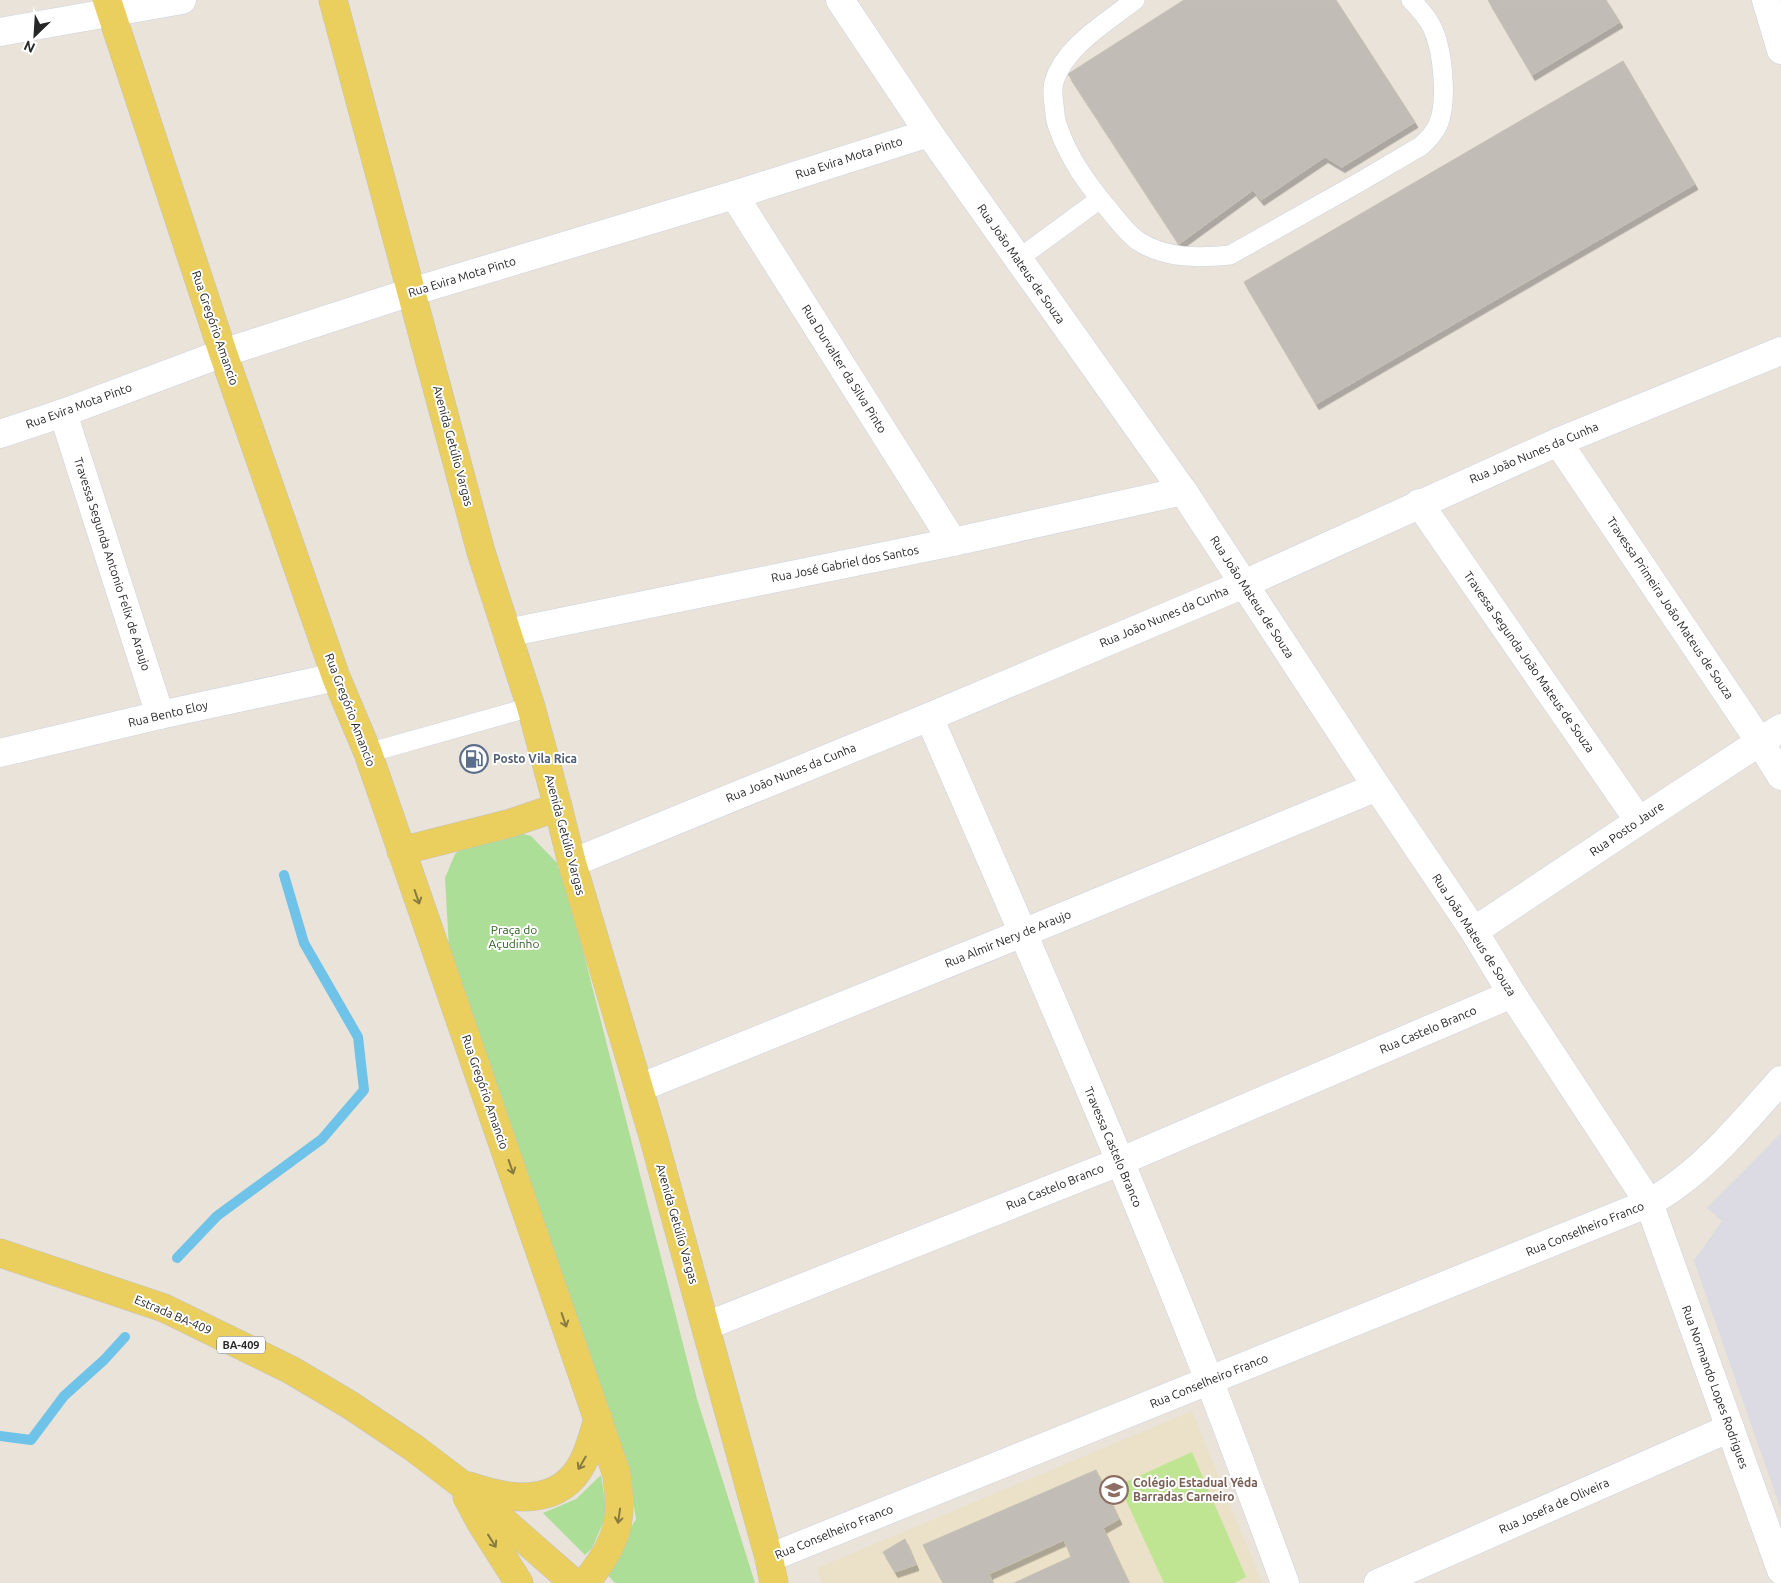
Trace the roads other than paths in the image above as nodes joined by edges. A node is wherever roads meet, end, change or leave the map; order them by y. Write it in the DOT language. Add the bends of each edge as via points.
graph roads {
  1 [pos="182,0"];
  2 [pos="333,0"];
  3 [pos="840,0"];
  4 [pos="1135,0"];
  5 [pos="1411,0"];
  6 [pos="1766,0"];
  7 [pos="109,6"];
  8 [pos="0,32"];
  9 [pos="1781,50"];
  10 [pos="928,133"];
  11 [pos="734,195"];
  12 [pos="1100,199"];
  13 [pos="1018,259"];
  14 [pos="411,292"];
  15 [pos="1781,351"];
  16 [pos="223,353"];
  17 [pos="63,413"];
  18 [pos="0,434"];
  19 [pos="1558,442"];
  20 [pos="1183,491"];
  21 [pos="1419,503"];
  22 [pos="953,542"];
  23 [pos="1244,584"];
  24 [pos="507,633"];
  25 [pos="336,677"];
  26 [pos="531,707"];
  27 [pos="160,715"];
  28 [pos="929,717"];
  29 [pos="1771,735"];
  30 [pos="0,753"];
  31 [pos="368,753"];
  32 [pos="1781,776"];
  33 [pos="1377,788"];
  34 [pos="558,807"];
  35 [pos="1639,821"];
  36 [pos="401,851"];
  37 [pos="572,863"];
  38 [pos="1474,931"];
  39 [pos="1024,933"];
  40 [pos="1512,994"];
  41 [pos="1781,1080"];
  42 [pos="639,1088"];
  43 [pos="1119,1162"];
  44 [pos="1649,1203"];
  45 [pos="0,1253"];
  46 [pos="706,1326"];
  47 [pos="1209,1381"];
  48 [pos="598,1418"];
  49 [pos="1730,1428"];
  50 [pos="460,1483"];
  51 [pos="1781,1570"];
  52 [pos="772,1571"];
  53 [pos="519,1583"];
  54 [pos="574,1583"];
  55 [pos="585,1583"];
  56 [pos="1285,1583"];
  57 [pos="1378,1583"];
  1 -- 7 [label="street"];
  2 -- 14 [label="main road, Avenida Getúlio Vargas"];
  3 -- 10 [label="street, Rua João Mateus de Souza"];
  4 -- 12 [label="lane" via="1072,50 1053,83 1057,126 1078,171"];
  5 -- 12 [label="lane" via="1432,25 1442,65 1441,116 1430,138 1421,146 1230,255 1207,258 1178,256 1157,249 1138,240"];
  6 -- 9 [label="street"];
  7 -- 8 [label="street"];
  7 -- 16 [label="main road, Rua Gregório Amancio"];
  10 -- 11 [label="street, Rua Evira Mota Pinto"];
  10 -- 13 [label="street, Rua João Mateus de Souza"];
  11 -- 14 [label="street, Rua Evira Mota Pinto"];
  11 -- 22 [label="street, Rua Durvalter da Silva Pinto"];
  12 -- 13 [label="lane"];
  13 -- 20 [label="street, Rua João Mateus de Souza"];
  14 -- 16 [label="street, Rua Evira Mota Pinto"];
  14 -- 24 [label="main road, Avenida Getúlio Vargas"];
  15 -- 19 [label="street, Rua João Nunes da Cunha"];
  16 -- 17 [label="street, Rua Evira Mota Pinto"];
  16 -- 25 [label="main road, Rua Gregório Amancio"];
  17 -- 18 [label="street, Rua Evira Mota Pinto"];
  17 -- 27 [label="street, Travessa Segunda Antonio Felix de Araujo"];
  19 -- 21 [label="street, Rua João Nunes da Cunha"];
  19 -- 29 [label="street, Travessa Primeira João Mateus de Souza"];
  20 -- 22 [label="street, Rua José Gabriel dos Santos"];
  20 -- 23 [label="street, Rua João Mateus de Souza"];
  21 -- 23 [label="street, Rua João Nunes da Cunha"];
  21 -- 35 [label="street, Travessa Segunda João Mateus de Souza"];
  22 -- 24 [label="street, Rua José Gabriel dos Santos"];
  23 -- 28 [label="street, Rua João Nunes da Cunha"];
  23 -- 33 [label="street, Rua João Mateus de Souza"];
  24 -- 26 [label="main road, Avenida Getúlio Vargas"];
  25 -- 27 [label="street, Rua Bento Eloy"];
  25 -- 31 [label="main road, Rua Gregório Amancio"];
  26 -- 31 [label="lane"];
  26 -- 34 [label="main road, Avenida Getúlio Vargas"];
  27 -- 30 [label="street, Rua Bento Eloy"];
  28 -- 37 [label="street, Rua João Nunes da Cunha"];
  28 -- 39 [label="street, Travessa Castelo Branco"];
  29 -- 32 [label="street, Travessa Primeira João Mateus de Souza"];
  29 -- 35 [label="street, Rua Posto Jaure"];
  31 -- 36 [label="main road, Rua Gregório Amancio"];
  33 -- 38 [label="street, Rua João Mateus de Souza"];
  33 -- 39 [label="street, Rua Almir Nery de Araujo"];
  34 -- 36 [label="main road" via="511,823"];
  34 -- 37 [label="main road, Avenida Getúlio Vargas"];
  35 -- 38 [label="street, Rua Posto Jaure"];
  36 -- 48 [label="main road, Rua Gregório Amancio, one-way"];
  37 -- 42 [label="main road, Avenida Getúlio Vargas"];
  38 -- 40 [label="street, Rua João Mateus de Souza"];
  39 -- 42 [label="street, Rua Almir Nery de Araujo"];
  39 -- 43 [label="street, Travessa Castelo Branco"];
  40 -- 43 [label="street, Rua Castelo Branco"];
  40 -- 44 [label="street, Rua João Mateus de Souza"];
  41 -- 44 [label="street, Rua Conselheiro Franco" via="1707,1159"];
  42 -- 46 [label="main road, Avenida Getúlio Vargas"];
  43 -- 46 [label="street, Rua Castelo Branco"];
  43 -- 47 [label="street, Travessa Castelo Branco"];
  44 -- 47 [label="street, Rua Conselheiro Franco"];
  44 -- 49 [label="street, Rua Normando Lopes Rodrigues"];
  45 -- 50 [label="main road, Estrada BA-409 / BA-409" via="164,1308 282,1365 350,1405"];
  46 -- 52 [label="main road, Avenida Getúlio Vargas"];
  47 -- 52 [label="street, Rua Conselheiro Franco"];
  47 -- 56 [label="street, Travessa Castelo Branco"];
  48 -- 50 [label="main road, one-way" via="582,1464 565,1485 552,1492 523,1498 507,1497"];
  48 -- 55 [label="main road, Rua Gregório Amancio, one-way" via="616,1472 620,1505 612,1544"];
  49 -- 51 [label="street, Rua Normando Lopes Rodrigues"];
  49 -- 57 [label="street, Rua Josefa de Oliveira"];
  50 -- 53 [label="main road, one-way"];
  50 -- 54 [label="main road, BA-409"];
}
